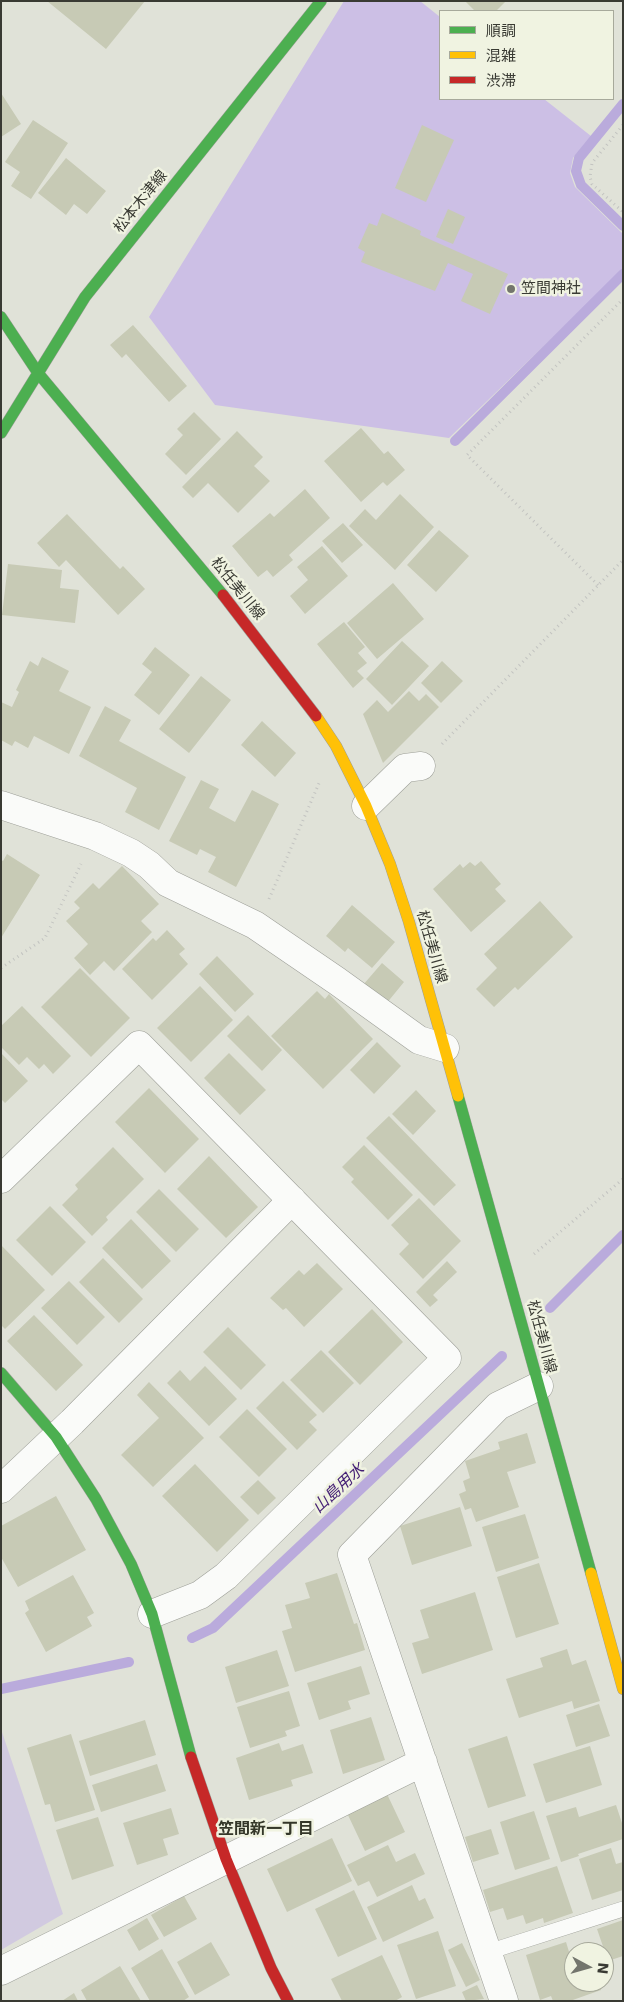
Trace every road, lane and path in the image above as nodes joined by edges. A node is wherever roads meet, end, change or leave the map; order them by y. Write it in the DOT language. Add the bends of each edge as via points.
graph roads {
  1 [pos="321,1"];
  2 [pos="623,125"];
  3 [pos="623,212"];
  4 [pos="623,299"];
  5 [pos="1,317"];
  6 [pos="38,373"];
  7 [pos="1,433"];
  8 [pos="623,560"];
  9 [pos="598,585"];
  10 [pos="336,746"];
  11 [pos="420,766"];
  12 [pos="1,805"];
  13 [pos="366,806"];
  14 [pos="94,836"];
  15 [pos="242,919"];
  16 [pos="1,968"];
  17 [pos="445,1048"];
  18 [pos="1,1179"];
  19 [pos="623,1179"];
  20 [pos="292,1200"];
  21 [pos="533,1255"];
  22 [pos="1,1373"];
  23 [pos="539,1386"];
  24 [pos="56,1437"];
  25 [pos="1,1489"];
  26 [pos="152,1614"];
  27 [pos="623,1689"];
  28 [pos="423,1762"];
  29 [pos="226,1860"];
  30 [pos="623,1909"];
  31 [pos="488,1952"];
  32 [pos="1,1971"];
  33 [pos="288,2001"];
  34 [pos="504,2001"];
  1 -- 6 [label="main road, 松本木津線" via="95,283"];
  2 -- 3 [label="path" via="592,162 590,177 592,184"];
  4 -- 9 [label="path" via="467,455"];
  5 -- 6 [label="main road, 松任美川線"];
  6 -- 7 [label="main road, 松本木津線"];
  6 -- 10 [label="main road, 松任美川線" via="222,592 303,696"];
  8 -- 9 [label="path"];
  9 -- 11 [label="path"];
  10 -- 13 [label="main road, 松任美川線"];
  10 -- 15 [label="path" via="268,902"];
  11 -- 13 [label="street" via="405,768"];
  12 -- 14 [label="street"];
  13 -- 17 [label="main road, 松任美川線" via="409,922"];
  14 -- 15 [label="street" via="150,865 168,884"];
  14 -- 16 [label="path" via="45,938"];
  15 -- 17 [label="street" via="337,980 419,1040"];
  17 -- 23 [label="main road, 松任美川線"];
  18 -- 20 [label="street" via="139,1045"];
  19 -- 21 [label="path"];
  20 -- 24 [label="street"];
  20 -- 26 [label="street" via="447,1358 226,1576 200,1595"];
  22 -- 24 [label="main road"];
  23 -- 27 [label="main road, 松任美川線"];
  23 -- 28 [label="street" via="498,1406 352,1555"];
  24 -- 25 [label="street"];
  24 -- 26 [label="main road" via="96,1499 131,1564"];
  26 -- 29 [label="main road" via="198,1781"];
  28 -- 29 [label="street"];
  28 -- 31 [label="street"];
  29 -- 32 [label="street"];
  29 -- 33 [label="main road"];
  30 -- 31 [label="lane"];
  31 -- 34 [label="street"];
}
